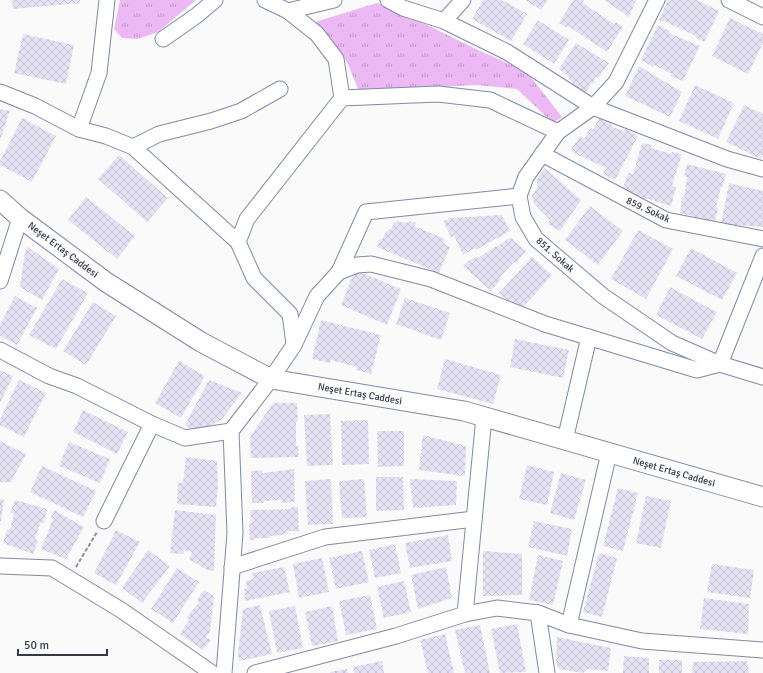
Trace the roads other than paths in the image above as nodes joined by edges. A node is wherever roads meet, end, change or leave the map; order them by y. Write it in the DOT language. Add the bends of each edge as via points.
graph roads {
  1 [pos="107,0"];
  2 [pos="215,0"];
  3 [pos="265,0"];
  4 [pos="334,0"];
  5 [pos="388,0"];
  6 [pos="463,0"];
  7 [pos="657,0"];
  8 [pos="729,0"];
  9 [pos="288,11"];
  10 [pos="763,17"];
  11 [pos="444,21"];
  12 [pos="163,39"];
  13 [pos="280,89"];
  14 [pos="0,92"];
  15 [pos="342,98"];
  16 [pos="593,108"];
  17 [pos="79,129"];
  18 [pos="558,132"];
  19 [pos="132,147"];
  20 [pos="542,154"];
  21 [pos="763,168"];
  22 [pos="519,196"];
  23 [pos="0,200"];
  24 [pos="20,218"];
  25 [pos="763,239"];
  26 [pos="238,242"];
  27 [pos="763,256"];
  28 [pos="339,272"];
  29 [pos="0,281"];
  30 [pos="589,337"];
  31 [pos="294,345"];
  32 [pos="0,350"];
  33 [pos="720,364"];
  34 [pos="763,377"];
  35 [pos="271,379"];
  36 [pos="484,417"];
  37 [pos="152,424"];
  38 [pos="231,431"];
  39 [pos="565,440"];
  40 [pos="610,453"];
  41 [pos="763,497"];
  42 [pos="474,519"];
  43 [pos="104,521"];
  44 [pos="0,566"];
  45 [pos="232,567"];
  46 [pos="538,613"];
  47 [pos="464,614"];
  48 [pos="569,625"];
  49 [pos="763,650"];
  50 [pos="212,673"];
  51 [pos="224,673"];
  52 [pos="255,673"];
  53 [pos="547,673"];
  1 -- 17 [label="street" via="99,73"];
  2 -- 12 [label="street"];
  3 -- 9 [label="street"];
  4 -- 9 [label="street"];
  5 -- 11 [label="street" via="403,8"];
  6 -- 11 [label="street"];
  7 -- 16 [label="street" via="616,82"];
  8 -- 10 [label="street"];
  9 -- 15 [label="street" via="317,34 336,59"];
  11 -- 16 [label="street" via="508,52"];
  13 -- 19 [label="street" via="241,111 160,134"];
  14 -- 17 [label="street" via="35,106"];
  15 -- 18 [label="street" via="438,94 490,100"];
  15 -- 26 [label="street" via="247,219"];
  16 -- 18 [label="street"];
  16 -- 21 [label="street" via="727,159"];
  17 -- 19 [label="street" via="106,136"];
  18 -- 20 [label="street"];
  19 -- 26 [label="street"];
  20 -- 22 [label="street" via="526,177"];
  20 -- 25 [label="street, 859. Sokak" via="666,220"];
  22 -- 28 [label="street" via="366,212"];
  22 -- 33 [label="street, 851. Sokak" via="523,217 536,239 603,296 672,343"];
  23 -- 24 [label="main road, Neşet Ertaş Caddesi"];
  24 -- 29 [label="street"];
  24 -- 35 [label="main road, Neşet Ertaş Caddesi" via="106,282 201,342"];
  26 -- 31 [label="street" via="254,278 290,314"];
  27 -- 33 [label="street"];
  28 -- 30 [label="street" via="358,265 371,264 431,279 545,324"];
  28 -- 31 [label="street" via="317,296"];
  30 -- 33 [label="street" via="697,370"];
  30 -- 39 [label="street"];
  31 -- 35 [label="street"];
  32 -- 37 [label="street"];
  33 -- 34 [label="street, 851. Sokak"];
  35 -- 36 [label="main road, Neşet Ertaş Caddesi" via="464,411"];
  35 -- 38 [label="street"];
  36 -- 39 [label="main road, Neşet Ertaş Caddesi"];
  36 -- 42 [label="street"];
  37 -- 38 [label="street" via="185,438"];
  37 -- 43 [label="street"];
  38 -- 45 [label="street" via="235,533"];
  39 -- 40 [label="main road, Neşet Ertaş Caddesi"];
  40 -- 41 [label="main road, Neşet Ertaş Caddesi"];
  40 -- 48 [label="street"];
  42 -- 45 [label="street" via="325,537"];
  42 -- 47 [label="street"];
  44 -- 50 [label="street" via="52,568 121,610"];
  45 -- 51 [label="street"];
  46 -- 47 [label="street" via="497,608"];
  46 -- 48 [label="street"];
  46 -- 53 [label="street"];
  47 -- 52 [label="street" via="396,636"];
  48 -- 49 [label="street" via="642,641"];
}
